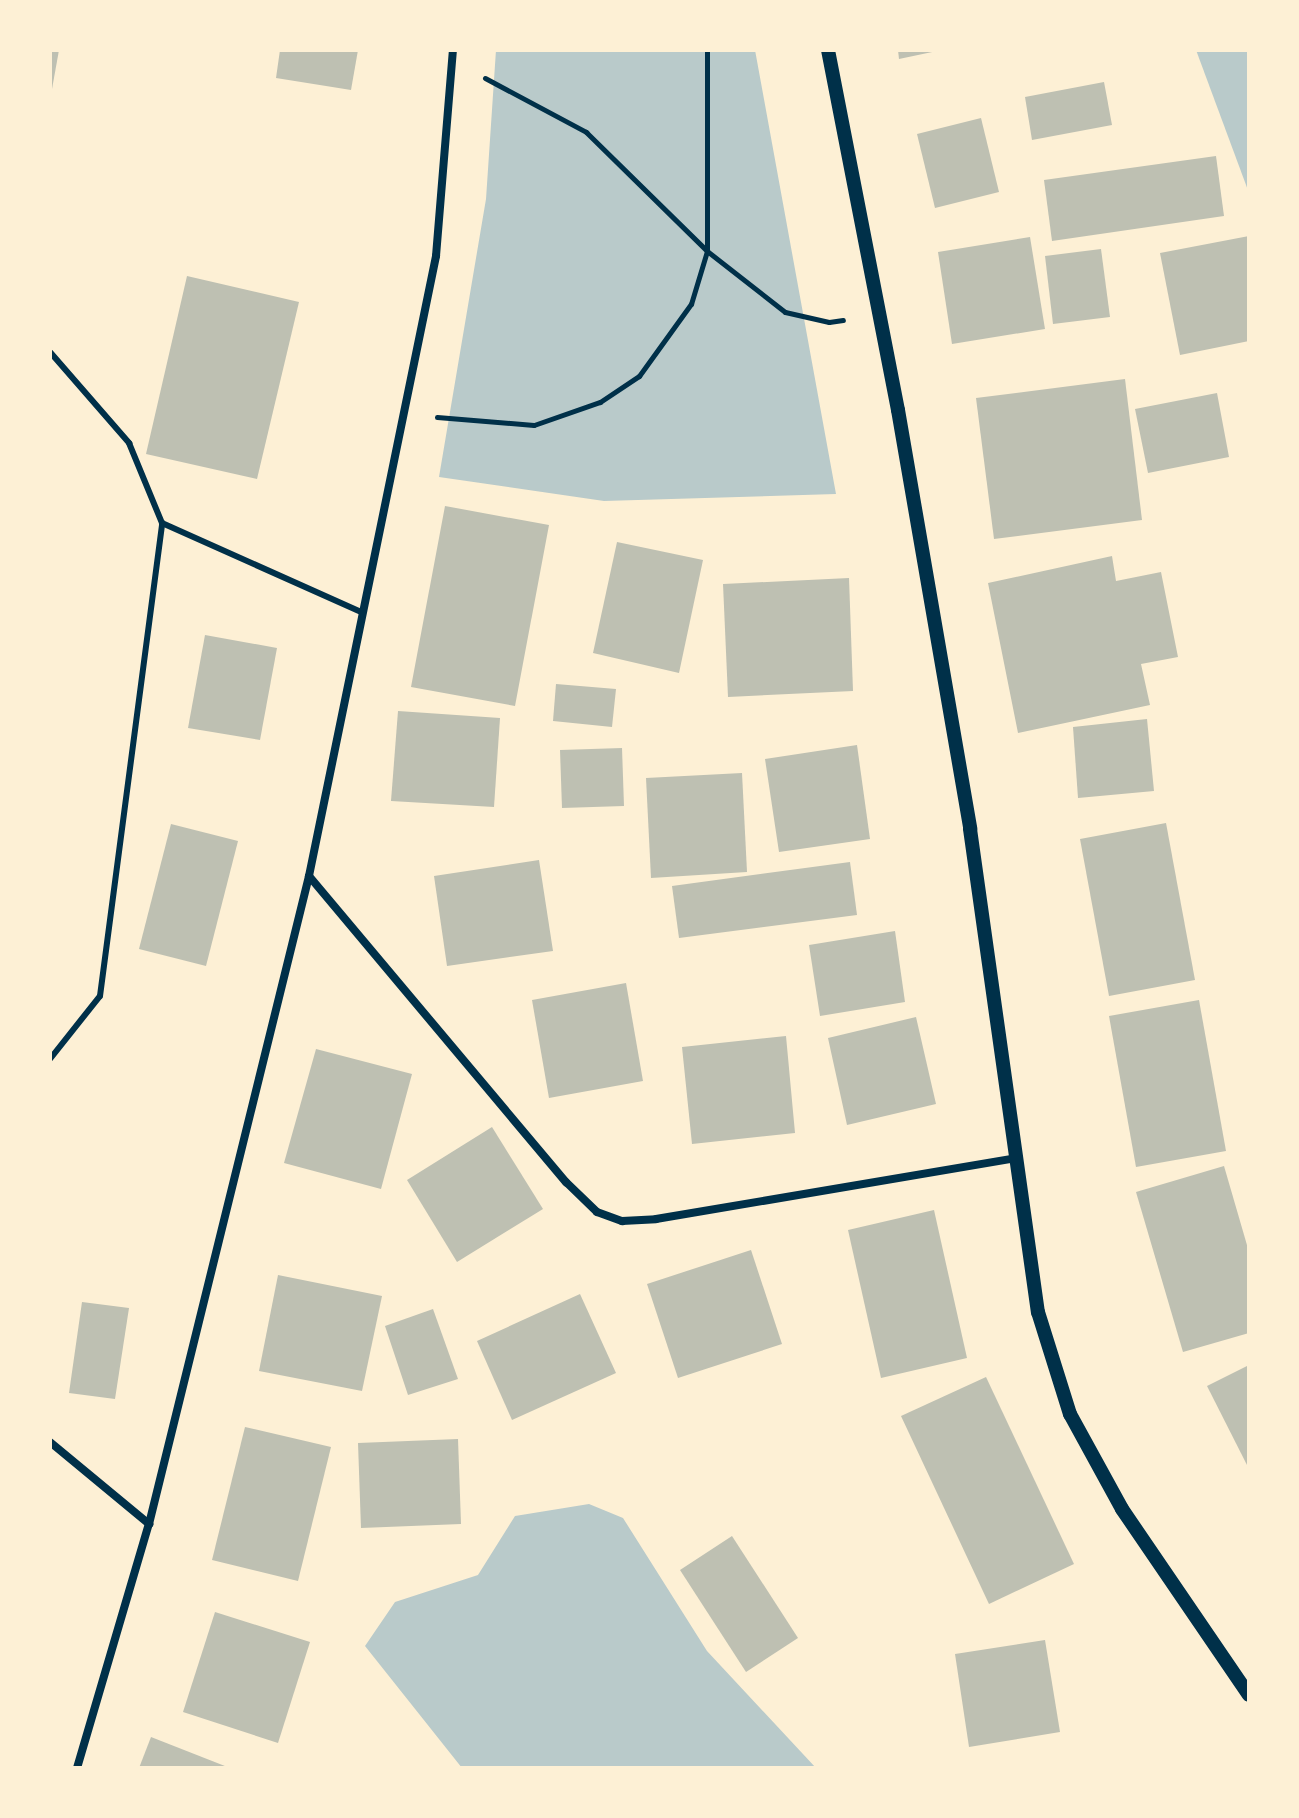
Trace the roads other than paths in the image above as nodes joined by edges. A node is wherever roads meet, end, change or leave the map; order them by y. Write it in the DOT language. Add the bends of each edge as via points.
graph roads {
  1 [pos="453,50"];
  2 [pos="828,50"];
  3 [pos="50,352"];
  4 [pos="162,523"];
  5 [pos="363,613"];
  6 [pos="309,876"];
  7 [pos="50,1059"];
  8 [pos="1016,1158"];
  9 [pos="50,1442"];
  10 [pos="149,1524"];
  11 [pos="1249,1695"];
  12 [pos="77,1768"];
  1 -- 5 [label="street" via="436,256"];
  2 -- 8 [label="street" via="898,410 962,783"];
  3 -- 4 [label="lane" via="129,443"];
  4 -- 5 [label="lane"];
  4 -- 7 [label="lane" via="100,996"];
  5 -- 6 [label="street"];
  6 -- 8 [label="street" via="597,1212 622,1221 656,1219"];
  6 -- 10 [label="street"];
  8 -- 11 [label="street" via="1038,1312 1070,1414 1122,1509"];
  9 -- 10 [label="street"];
  10 -- 12 [label="street"];
}
